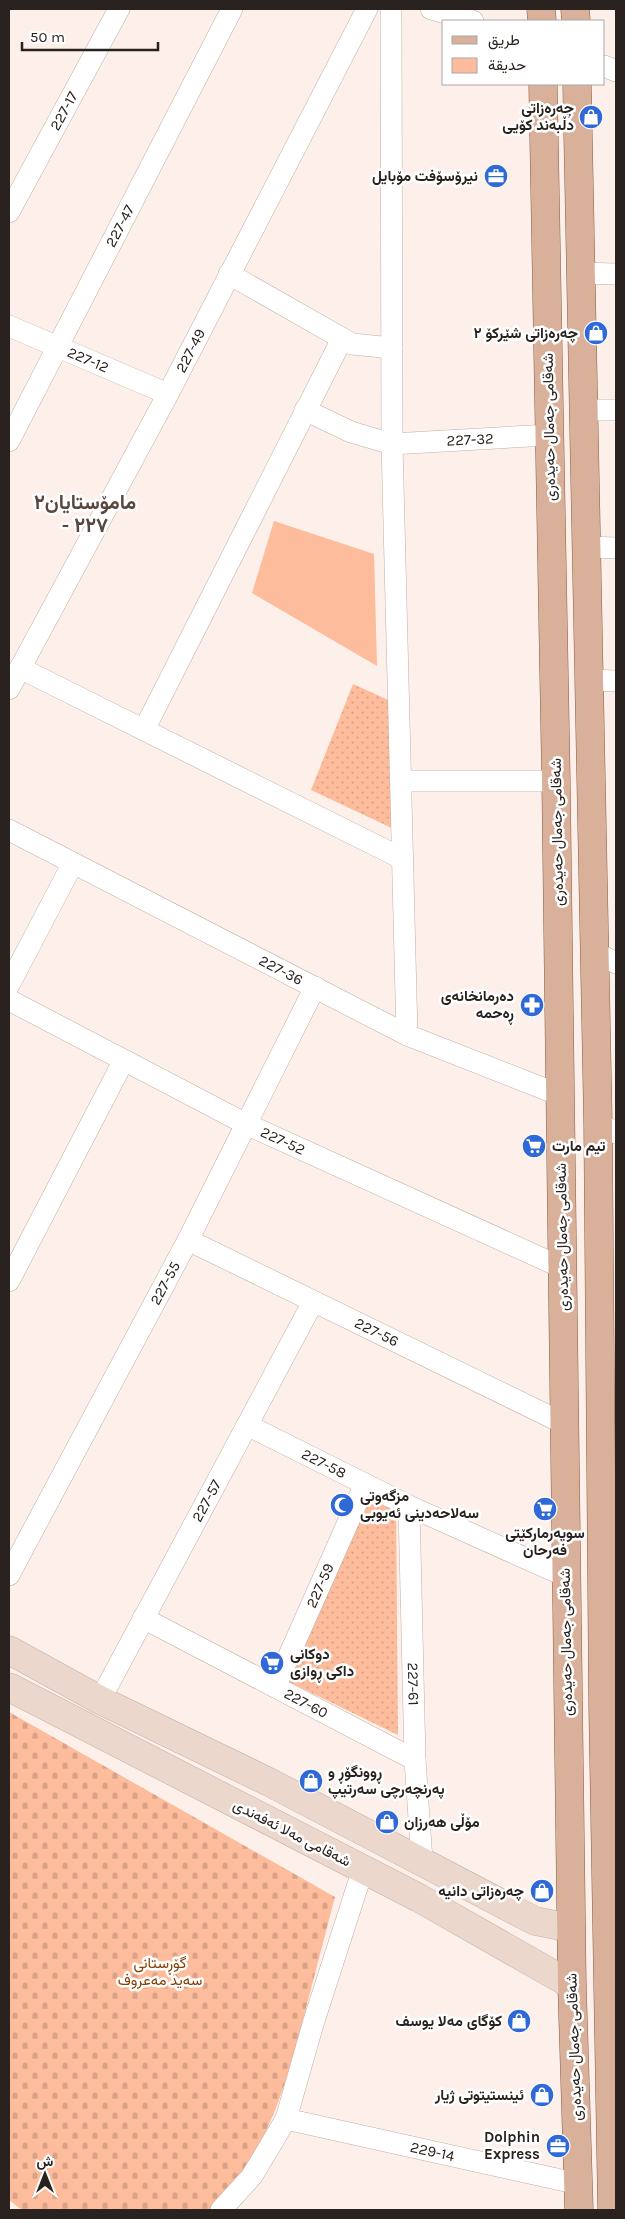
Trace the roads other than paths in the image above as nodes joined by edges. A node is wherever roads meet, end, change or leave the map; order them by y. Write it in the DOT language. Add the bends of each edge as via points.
graph roads {
  1 [pos="118,9"];
  2 [pos="232,9"];
  3 [pos="366,9"];
  4 [pos="391,9"];
  5 [pos="431,9"];
  6 [pos="470,20"];
  7 [pos="543,85"];
  8 [pos="577,85"];
  9 [pos="9,212"];
  10 [pos="580,273"];
  11 [pos="229,274"];
  12 [pos="616,274"];
  13 [pos="9,326"];
  14 [pos="342,339"];
  15 [pos="548,340"];
  16 [pos="583,340"];
  17 [pos="58,345"];
  18 [pos="392,348"];
  19 [pos="168,394"];
  20 [pos="305,410"];
  21 [pos="584,410"];
  22 [pos="616,410"];
  23 [pos="549,435"];
  24 [pos="9,441"];
  25 [pos="392,444"];
  26 [pos="587,547"];
  27 [pos="616,548"];
  28 [pos="20,668"];
  29 [pos="589,680"];
  30 [pos="616,681"];
  31 [pos="9,689"];
  32 [pos="144,730"];
  33 [pos="401,781"];
  34 [pos="556,781"];
  35 [pos="9,830"];
  36 [pos="403,859"];
  37 [pos="73,863"];
  38 [pos="605,957"];
  39 [pos="9,984"];
  40 [pos="315,988"];
  41 [pos="9,1000"];
  42 [pos="407,1035"];
  43 [pos="124,1060"];
  44 [pos="560,1095"];
  45 [pos="246,1124"];
  46 [pos="607,1128"];
  47 [pos="188,1240"];
  48 [pos="563,1268"];
  49 [pos="9,1282"];
  50 [pos="314,1302"];
  51 [pos="604,1306"];
  52 [pos="562,1315"];
  53 [pos="565,1424"];
  54 [pos="246,1425"];
  55 [pos="608,1430"];
  56 [pos="365,1484"];
  57 [pos="409,1506"];
  58 [pos="609,1571"];
  59 [pos="9,1576"];
  60 [pos="565,1576"];
  61 [pos="144,1618"];
  62 [pos="9,1650"];
  63 [pos="57,1677"];
  64 [pos="9,1687"];
  65 [pos="275,1687"];
  66 [pos="100,1700"];
  67 [pos="43,1706"];
  68 [pos="610,1709"];
  69 [pos="415,1760"];
  70 [pos="611,1857"];
  71 [pos="422,1861"];
  72 [pos="363,1869"];
  73 [pos="564,1927"];
  74 [pos="549,1971"];
  75 [pos="612,1972"];
  76 [pos="572,1985"];
  77 [pos="613,2008"];
  78 [pos="286,2118"];
  79 [pos="579,2197"];
  80 [pos="614,2209"];
  81 [pos="221,2210"];
  1 -- 9 [label="street, 227-17"];
  2 -- 17 [label="street, 227-47"];
  3 -- 11 [label="street, 227-49"];
  4 -- 18 [label="street"];
  5 -- 6 [label="street"];
  7 -- 15 [label="main road, شەقامی جەمال حەیدەری"];
  8 -- 10 [label="main road"];
  10 -- 12 [label="street"];
  10 -- 16 [label="main road"];
  11 -- 14 [label="street"];
  11 -- 19 [label="street, 227-49"];
  13 -- 17 [label="street, 227-12"];
  14 -- 18 [label="street" via="352,344"];
  14 -- 20 [label="street"];
  15 -- 16 [label="main road"];
  15 -- 23 [label="main road, شەقامی جەمال حەیدەری"];
  16 -- 21 [label="main road"];
  17 -- 19 [label="street, 227-12"];
  17 -- 24 [label="street, 227-47"];
  18 -- 25 [label="street"];
  19 -- 28 [label="street, 227-49"];
  20 -- 25 [label="street, 227-32" via="351,432"];
  20 -- 32 [label="street"];
  21 -- 22 [label="street"];
  21 -- 26 [label="main road"];
  23 -- 25 [label="street, 227-32"];
  23 -- 34 [label="main road, شەقامی جەمال حەیدەری"];
  25 -- 33 [label="street"];
  26 -- 27 [label="street"];
  26 -- 29 [label="main road"];
  28 -- 31 [label="street, 227-49"];
  28 -- 32 [label="street"];
  29 -- 30 [label="street"];
  29 -- 38 [label="main road"];
  32 -- 36 [label="street"];
  33 -- 34 [label="street"];
  33 -- 36 [label="street"];
  34 -- 44 [label="main road, شەقامی جەمال حەیدەری"];
  35 -- 37 [label="street, 227-36"];
  36 -- 42 [label="street"];
  37 -- 39 [label="street"];
  37 -- 40 [label="street, 227-36"];
  38 -- 46 [label="main road"];
  40 -- 42 [label="street, 227-36"];
  40 -- 45 [label="street, 227-55"];
  41 -- 43 [label="street, 227-52"];
  42 -- 44 [label="street, 227-36"];
  43 -- 45 [label="street, 227-52"];
  43 -- 49 [label="street"];
  44 -- 48 [label="main road, شەقامی جەمال حەیدەری"];
  45 -- 47 [label="street, 227-55"];
  45 -- 48 [label="street, 227-52"];
  46 -- 51 [label="main road"];
  47 -- 50 [label="street, 227-56"];
  47 -- 59 [label="street, 227-55"];
  48 -- 52 [label="main road, شەقامی جەمال حەیدەری"];
  50 -- 53 [label="street, 227-56"];
  50 -- 54 [label="street, 227-57"];
  51 -- 52 [label="main road"];
  51 -- 55 [label="main road"];
  52 -- 53 [label="main road, شەقامی جەمال حەیدەری"];
  53 -- 60 [label="main road, شەقامی جەمال حەیدەری"];
  54 -- 56 [label="street, 227-58"];
  54 -- 61 [label="street, 227-57"];
  55 -- 58 [label="main road"];
  56 -- 57 [label="street, 227-58"];
  56 -- 65 [label="street, 227-59"];
  57 -- 60 [label="street, 227-58"];
  57 -- 69 [label="street, 227-61"];
  58 -- 68 [label="main road"];
  60 -- 73 [label="main road, شەقامی جەمال حەیدەری"];
  61 -- 65 [label="street, 227-60"];
  61 -- 66 [label="street, 227-57"];
  62 -- 63 [label="main road"];
  63 -- 66 [label="main road"];
  63 -- 67 [label="main road"];
  64 -- 67 [label="main road, شەقامی مەلا ئەفەندی"];
  65 -- 69 [label="street, 227-60"];
  66 -- 71 [label="main road"];
  67 -- 72 [label="main road, شەقامی مەلا ئەفەندی"];
  68 -- 70 [label="main road"];
  69 -- 71 [label="street, 227-61"];
  70 -- 75 [label="main road"];
  71 -- 73 [label="main road" via="535,1921"];
  72 -- 74 [label="main road, شەقامی مەلا ئەفەندی"];
  72 -- 78 [label="street"];
  73 -- 74 [label="main road"];
  73 -- 76 [label="main road, شەقامی جەمال حەیدەری"];
  74 -- 76 [label="main road, شەقامی مەلا ئەفەندی"];
  75 -- 77 [label="main road"];
  76 -- 79 [label="main road, شەقامی جەمال حەیدەری"];
  77 -- 80 [label="main road"];
  78 -- 79 [label="street, 229-14"];
  78 -- 81 [label="street" via="252,2176"];
}
